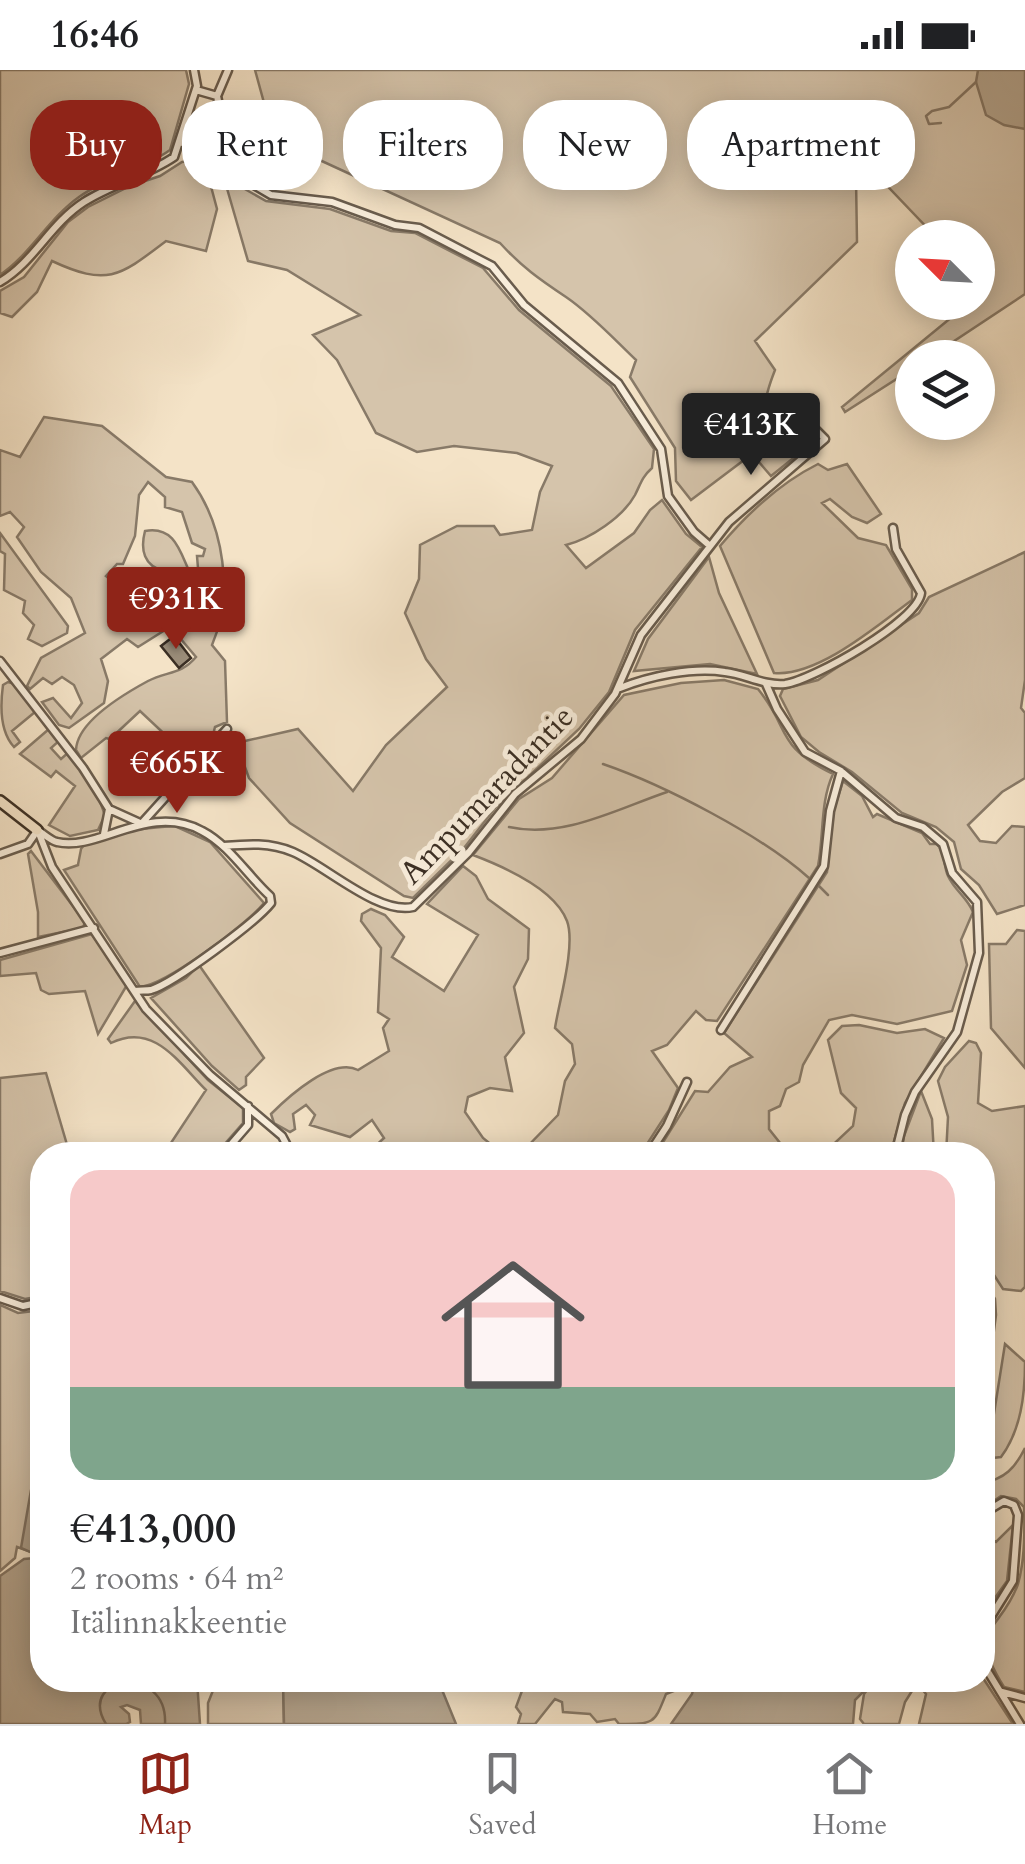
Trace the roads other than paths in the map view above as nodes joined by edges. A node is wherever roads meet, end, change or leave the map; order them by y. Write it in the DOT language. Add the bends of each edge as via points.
graph roads {
  1 [pos="194,70"];
  2 [pos="228,70"];
  3 [pos="196,90"];
  4 [pos="217,96"];
  5 [pos="218,100"];
  6 [pos="181,142"];
  7 [pos="263,190"];
  8 [pos="0,282"];
  9 [pos="816,430"];
  10 [pos="893,528"];
  11 [pos="710,546"];
  12 [pos="0,661"];
  13 [pos="766,684"];
  14 [pos="619,688"];
  15 [pos="227,729"];
  16 [pos="840,770"];
  17 [pos="0,801"];
  18 [pos="109,808"];
  19 [pos="141,824"];
  20 [pos="37,830"];
  21 [pos="104,834"];
  22 [pos="223,846"];
  23 [pos="0,854"];
  24 [pos="94,928"];
  25 [pos="0,953"];
  26 [pos="135,991"];
  27 [pos="721,1030"];
  28 [pos="686,1082"];
  29 [pos="248,1105"];
  30 [pos="233,1142"];
  31 [pos="285,1142"];
  32 [pos="657,1142"];
  33 [pos="898,1142"];
  34 [pos="0,1298"];
  35 [pos="30,1305"];
  36 [pos="995,1506"];
  37 [pos="995,1611"];
  38 [pos="995,1683"];
  39 [pos="1001,1692"];
  40 [pos="1025,1698"];
  41 [pos="1020,1724"];
  1 -- 3 [label="street"];
  2 -- 4 [label="street"];
  3 -- 4 [label="street"];
  3 -- 6 [label="street"];
  4 -- 5 [label="street"];
  6 -- 8 [label="street" via="158,168 83,202 21,270"];
  7 -- 11 [label="street" via="419,228 492,266 524,305 618,384 661,450 668,496"];
  9 -- 11 [label="street, Ampumaradantie" via="825,439 812,454 751,500"];
  10 -- 13 [label="street" via="896,550 920,593 914,610 814,674"];
  11 -- 14 [label="street, Ampumaradantie" via="640,635"];
  12 -- 18 [label="street"];
  13 -- 14 [label="street" via="696,671"];
  13 -- 16 [label="street" via="796,742"];
  14 -- 22 [label="street, Ampumaradantie" via="580,739 515,794 413,907 390,908 293,852 261,843"];
  15 -- 19 [label="street"];
  16 -- 27 [label="street" via="824,866"];
  16 -- 33 [label="street" via="896,818 944,844 952,873 978,902 979,952 956,1032 915,1092"];
  17 -- 20 [label="main road"];
  18 -- 19 [label="street"];
  18 -- 21 [label="street"];
  19 -- 21 [label="street"];
  19 -- 22 [label="street" via="190,825"];
  20 -- 21 [label="street" via="56,842"];
  20 -- 23 [label="street" via="28,844"];
  20 -- 24 [label="street" via="52,867"];
  22 -- 26 [label="street" via="271,903 152,990"];
  24 -- 25 [label="street"];
  24 -- 26 [label="street"];
  26 -- 29 [label="street" via="210,1076"];
  28 -- 32 [label="street"];
  29 -- 30 [label="street" via="248,1125"];
  29 -- 31 [label="street"];
  34 -- 35 [label="street"];
  36 -- 37 [label="street" via="1004,1501 1018,1515 1013,1581"];
  38 -- 39 [label="street"];
  39 -- 40 [label="street"];
  39 -- 41 [label="street"];
}
